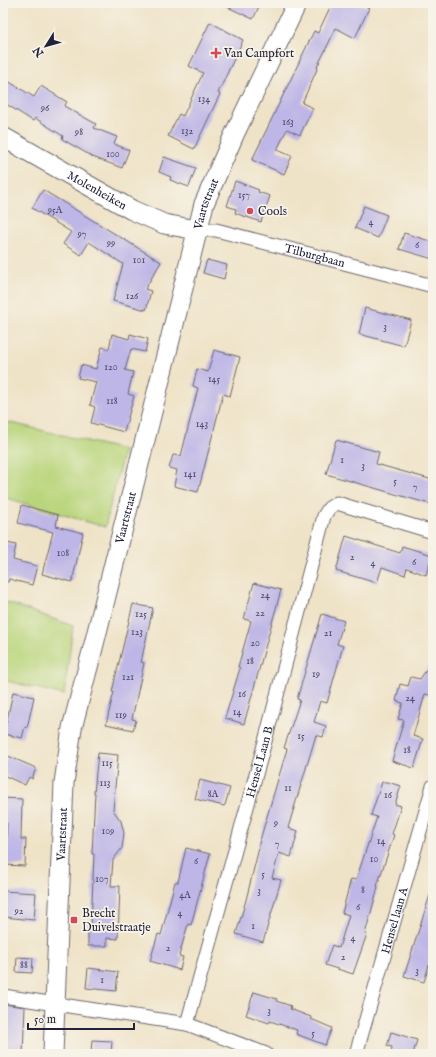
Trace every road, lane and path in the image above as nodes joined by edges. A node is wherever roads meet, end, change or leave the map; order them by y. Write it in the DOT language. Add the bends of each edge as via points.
graph roads {
  1 [pos="297,3"];
  2 [pos="3,137"];
  3 [pos="197,230"];
  4 [pos="433,286"];
  5 [pos="433,532"];
  6 [pos="433,786"];
  7 [pos="3,996"];
  8 [pos="56,1004"];
  9 [pos="187,1024"];
  10 [pos="53,1054"];
  11 [pos="266,1054"];
  12 [pos="356,1054"];
  1 -- 3 [label="main road, Vaartstraat" via="204,204"];
  2 -- 3 [label="main road, Molenheiken" via="132,210 164,224"];
  3 -- 4 [label="street, Tilburgbaan" via="216,230"];
  3 -- 8 [label="main road, Vaartstraat" via="72,728 64,783"];
  5 -- 9 [label="street, Hensel Laan B" via="337,503 329,508 324,516"];
  6 -- 12 [label="street, Hensel laan A"];
  7 -- 8 [label="street"];
  8 -- 9 [label="street"];
  8 -- 10 [label="main road, Vaartstraat"];
  9 -- 11 [label="street"];
}
